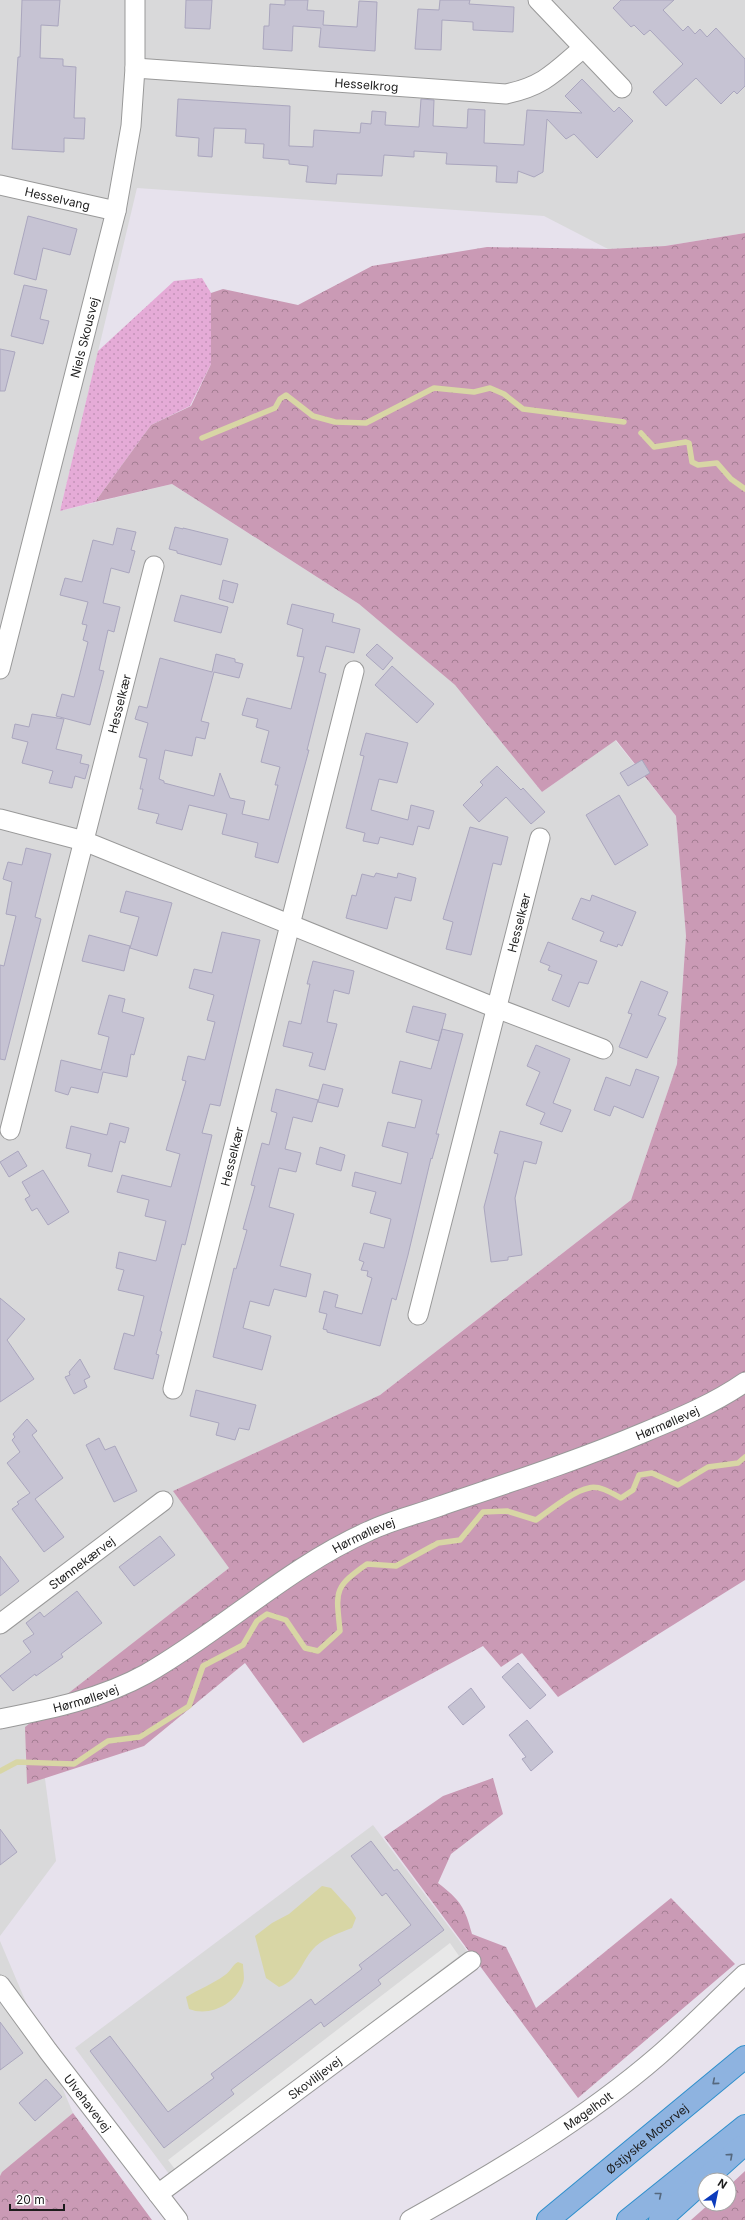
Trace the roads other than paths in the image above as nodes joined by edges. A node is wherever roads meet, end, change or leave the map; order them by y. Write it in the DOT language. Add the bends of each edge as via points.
graph roads {
  1 [pos="135,0"];
  2 [pos="538,0"];
  3 [pos="583,48"];
  4 [pos="135,68"];
  5 [pos="622,88"];
  6 [pos="0,185"];
  7 [pos="116,211"];
  8 [pos="154,566"];
  9 [pos="0,669"];
  10 [pos="354,671"];
  11 [pos="0,819"];
  12 [pos="540,838"];
  13 [pos="84,841"];
  14 [pos="290,923"];
  15 [pos="496,1008"];
  16 [pos="603,1049"];
  17 [pos="10,1130"];
  18 [pos="418,1315"];
  19 [pos="745,1382"];
  20 [pos="173,1389"];
  21 [pos="163,1501"];
  22 [pos="0,1624"];
  23 [pos="0,1719"];
  24 [pos="471,1961"];
  25 [pos="745,1974"];
  26 [pos="0,1985"];
  27 [pos="745,2057"];
  28 [pos="745,2126"];
  29 [pos="745,2143"];
  30 [pos="582,2192"];
  31 [pos="158,2194"];
  32 [pos="178,2220"];
  33 [pos="410,2220"];
  34 [pos="537,2220"];
  35 [pos="548,2220"];
  36 [pos="628,2220"];
  37 [pos="660,2220"];
  1 -- 4 [label="street, Niels Skousvej"];
  2 -- 3 [label="street"];
  3 -- 4 [label="street, Hesselkrog" via="548,78 529,89 506,94"];
  3 -- 5 [label="street"];
  4 -- 7 [label="street, Niels Skousvej" via="131,126"];
  6 -- 7 [label="street, Hesselvang"];
  7 -- 9 [label="street, Niels Skousvej"];
  8 -- 13 [label="street, Hesselkær"];
  10 -- 14 [label="street, Hesselkær"];
  11 -- 13 [label="street"];
  12 -- 15 [label="street, Hesselkær"];
  13 -- 14 [label="street"];
  13 -- 17 [label="street, Hesselkær"];
  14 -- 15 [label="street"];
  14 -- 20 [label="street, Hesselkær"];
  15 -- 16 [label="street"];
  15 -- 18 [label="street, Hesselkær"];
  19 -- 23 [label="street, Hørmøllevej" via="731,1392 677,1418 581,1459 371,1530 328,1550 196,1643 144,1675 103,1693 58,1707"];
  21 -- 22 [label="street, Stønnekærvej"];
  24 -- 31 [label="street, Skovliljevej"];
  25 -- 33 [label="street, Møgelholt" via="658,2056 585,2113"];
  26 -- 31 [label="street, Ulvehavevej"];
  27 -- 30 [label="highway, Østjyske Motorvej, one-way"];
  36 -- 28 [label="highway, one-way"];
  37 -- 29 [label="highway, one-way"];
  30 -- 34 [label="highway"];
  30 -- 35 [label="highway, Østjyske Motorvej"];
  31 -- 32 [label="street, Ulvehavevej"];
}
